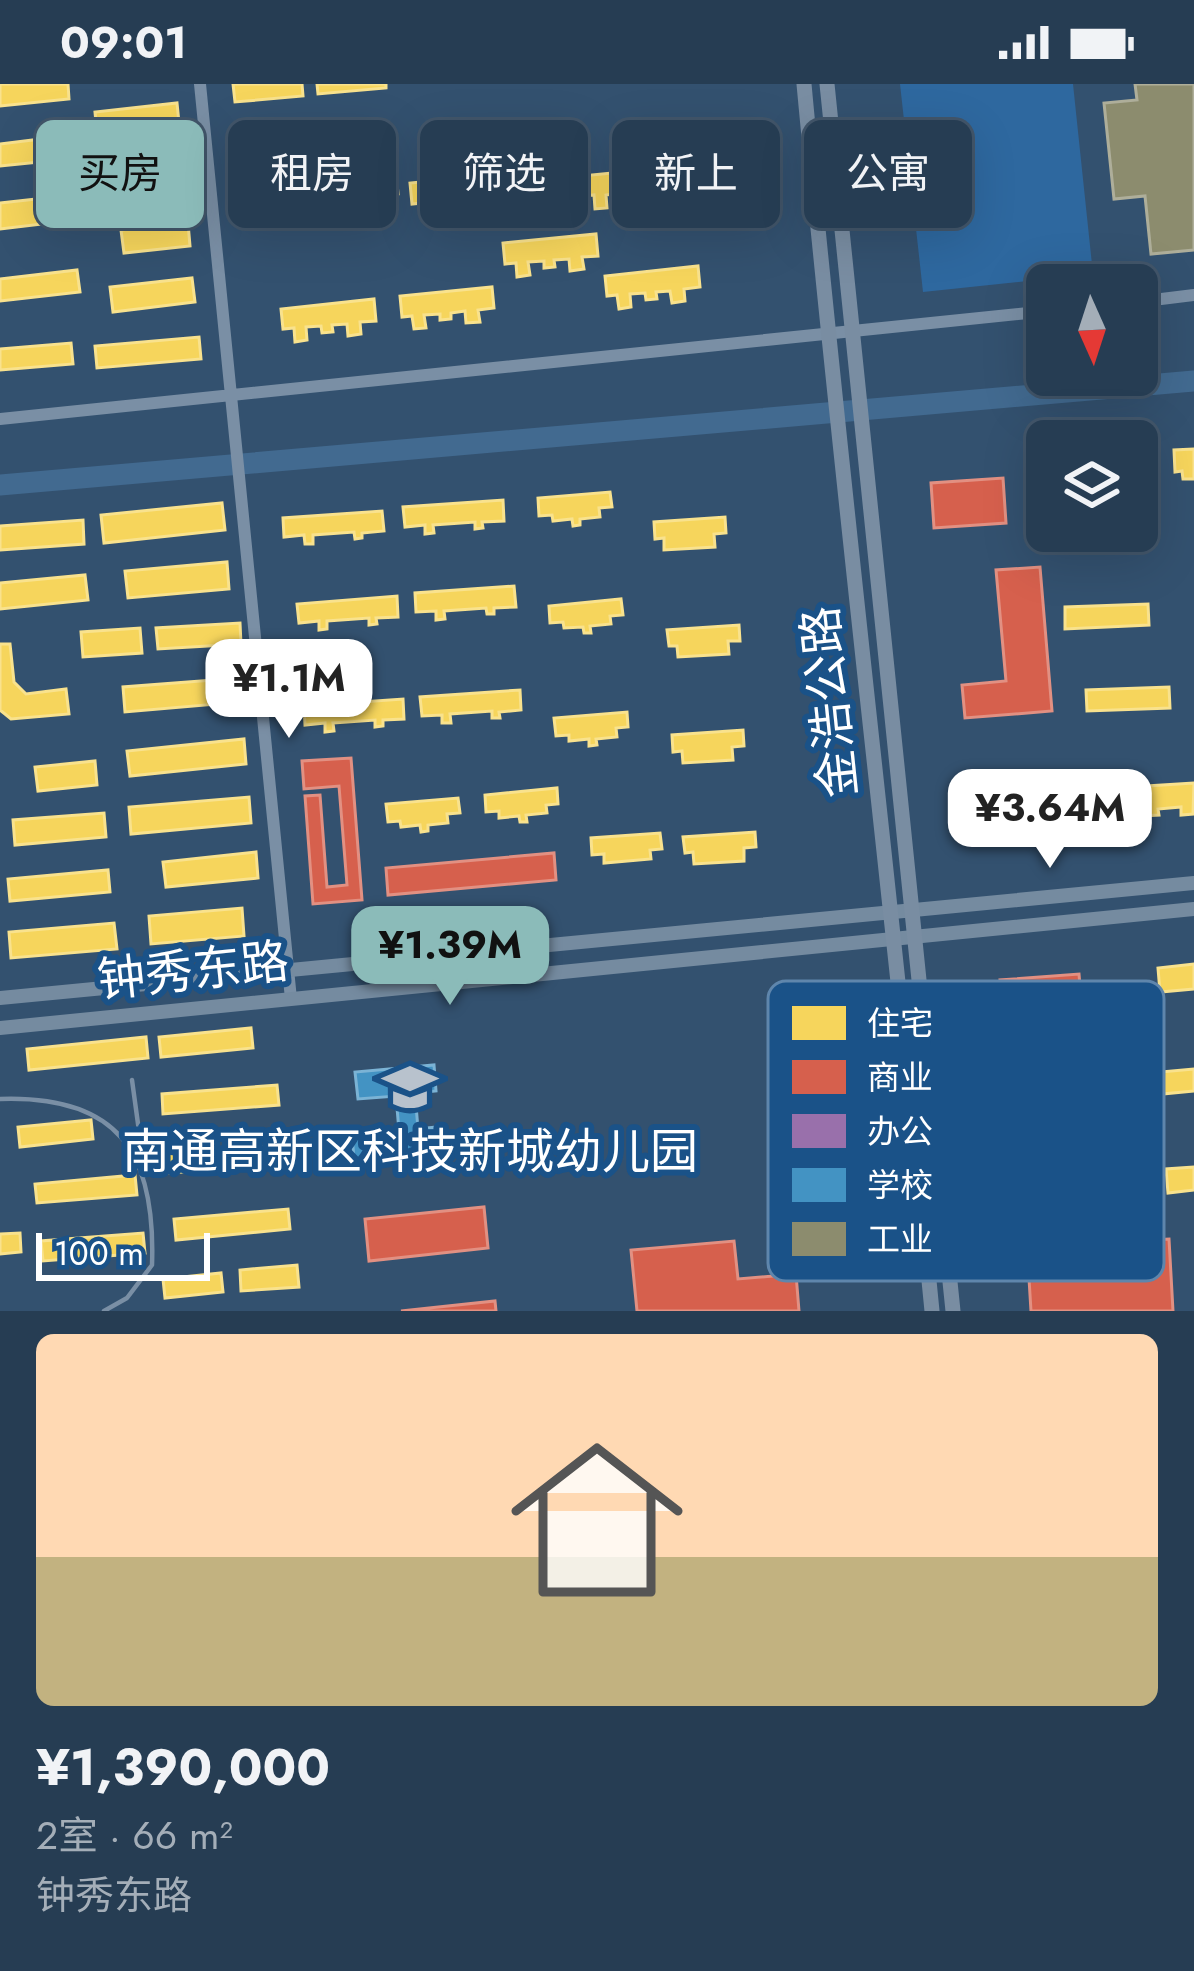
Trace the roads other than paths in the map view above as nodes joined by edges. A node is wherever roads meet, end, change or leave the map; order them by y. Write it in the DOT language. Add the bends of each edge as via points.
graph roads {
  1 [pos="200,84"];
  2 [pos="804,84"];
  3 [pos="827,84"];
  4 [pos="1194,295"];
  5 [pos="1158,299"];
  6 [pos="1026,313"];
  7 [pos="854,332"];
  8 [pos="827,335"];
  9 [pos="232,394"];
  10 [pos="0,419"];
  11 [pos="1194,883"];
  12 [pos="910,908"];
  13 [pos="892,909"];
  14 [pos="1194,909"];
  15 [pos="913,937"];
  16 [pos="895,938"];
  17 [pos="287,969"];
  18 [pos="899,981"];
  19 [pos="918,981"];
  20 [pos="0,998"];
  21 [pos="291,999"];
  22 [pos="0,1028"];
  23 [pos="132,1080"];
  24 [pos="0,1099"];
  25 [pos="146,1180"];
  26 [pos="929,1281"];
  27 [pos="950,1281"];
  28 [pos="104,1311"];
  29 [pos="932,1311"];
  30 [pos="953,1311"];
  1 -- 9 [label="street"];
  2 -- 8 [label="main road, 金浩公路"];
  3 -- 7 [label="main road"];
  4 -- 5 [label="street"];
  6 -- 7 [label="street"];
  7 -- 8 [label="street"];
  7 -- 12 [label="main road"];
  8 -- 9 [label="street"];
  8 -- 13 [label="main road, 金浩公路"];
  9 -- 10 [label="street"];
  9 -- 17 [label="street"];
  11 -- 12 [label="main road"];
  12 -- 13 [label="main road, 钟秀东路"];
  12 -- 15 [label="main road"];
  13 -- 16 [label="main road, 金浩公路"];
  13 -- 17 [label="main road, 钟秀东路"];
  14 -- 15 [label="main road"];
  15 -- 16 [label="main road, 钟秀东路"];
  15 -- 19 [label="main road"];
  16 -- 18 [label="main road, 金浩公路"];
  16 -- 21 [label="main road, 钟秀东路"];
  17 -- 20 [label="main road, 钟秀东路"];
  17 -- 21 [label="street"];
  21 -- 22 [label="main road, 钟秀东路"];
  23 -- 25 [label="lane"];
  24 -- 25 [label="lane" via="49,1099 97,1115 124,1136"];
  25 -- 28 [label="lane" via="152,1265 127,1298"];
  26 -- 29 [label="main road, 金浩公路"];
  27 -- 30 [label="main road"];
}
